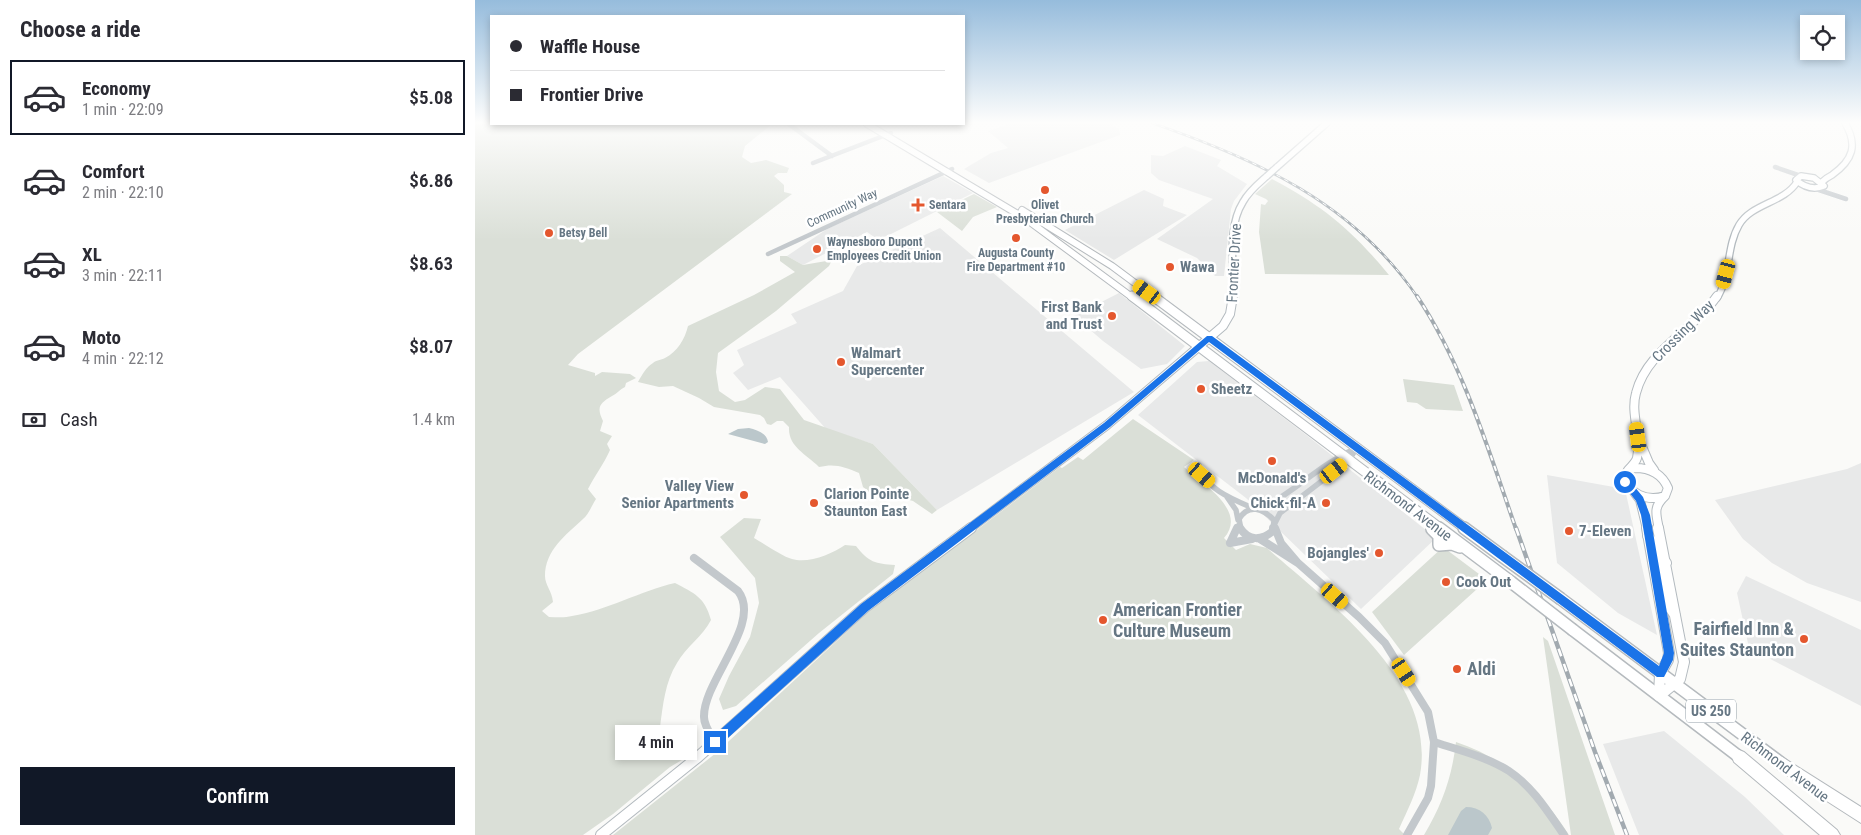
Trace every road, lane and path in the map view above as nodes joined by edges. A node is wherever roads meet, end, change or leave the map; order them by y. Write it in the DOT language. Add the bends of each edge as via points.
graph roads {
  1 [pos="931,162"];
  2 [pos="940,162"];
  3 [pos="1283,162"];
  4 [pos="1846,162"];
  5 [pos="953,169"];
  6 [pos="1835,170"];
  7 [pos="945,171"];
  8 [pos="1810,177"];
  9 [pos="1798,179"];
  10 [pos="1823,184"];
  11 [pos="1814,188"];
  12 [pos="1787,193"];
  13 [pos="768,254"];
  14 [pos="1209,338"];
  15 [pos="1199,347"];
  16 [pos="1638,437"];
  17 [pos="1357,448"];
  18 [pos="1339,454"];
  19 [pos="1348,461"];
  20 [pos="1199,465"];
  21 [pos="1628,470"];
  22 [pos="1658,474"];
  23 [pos="1634,492"];
  24 [pos="1225,495"];
  25 [pos="1665,496"];
  26 [pos="1259,509"];
  27 [pos="1238,524"];
  28 [pos="1275,525"];
  29 [pos="1649,536"];
  30 [pos="1257,539"];
  31 [pos="1502,556"];
  32 [pos="693,558"];
  33 [pos="1653,561"];
  34 [pos="1666,563"];
  35 [pos="1297,564"];
  36 [pos="1561,600"];
  37 [pos="1677,616"];
  38 [pos="1660,674"];
  39 [pos="1675,684"];
  40 [pos="1659,696"];
  41 [pos="715,742"];
  42 [pos="1434,742"];
  43 [pos="1739,757"];
  44 [pos="1782,764"];
  45 [pos="1861,816"];
  46 [pos="1861,823"];
  47 [pos="601,835"];
  48 [pos="1407,835"];
  49 [pos="1564,835"];
  50 [pos="1831,835"];
  51 [pos="1841,835"];
  1 -- 7 [label="main road, Richmond Avenue / US 250"];
  2 -- 5 [label="main road, Richmond Avenue / US 250"];
  3 -- 14 [label="street, Frontier Drive, bridge" via="1247,196 1239,209 1234,243 1232,309 1226,322"];
  4 -- 6 [label="street, Crossing Way"];
  5 -- 7 [label="street, Community Way"];
  5 -- 14 [label="main road, Richmond Avenue / US 250" via="1088,250"];
  6 -- 8 [label="street"];
  6 -- 10 [label="street, Crossing Way"];
  7 -- 13 [label="street, Community Way"];
  7 -- 15 [label="main road, Richmond Avenue / US 250" via="1026,219"];
  8 -- 9 [label="street"];
  8 -- 10 [label="street"];
  9 -- 9 [label="street" via="1775,167"];
  9 -- 11 [label="street"];
  9 -- 12 [label="street, Crossing Way"];
  10 -- 11 [label="street, Crossing Way"];
  10 -- 11 [label="street" via="1847,199"];
  11 -- 12 [label="street, Crossing Way"];
  12 -- 16 [label="street, Crossing Way" via="1744,218 1736,230 1722,289 1714,301 1655,358 1641,379 1634,407"];
  14 -- 15 [label="street, Frontier Drive"];
  14 -- 17 [label="main road, Richmond Avenue / US 250"];
  15 -- 18 [label="main road, Richmond Avenue / US 250"];
  15 -- 41 [label="street, Frontier Drive" via="1107,425 864,608"];
  16 -- 21 [label="street, Crossing Way" via="1635,446 1637,459"];
  16 -- 22 [label="street, Crossing Way" via="1647,461"];
  17 -- 18 [label="street"];
  17 -- 19 [label="street"];
  17 -- 31 [label="main road, Richmond Avenue / US 250"];
  18 -- 19 [label="main road, Richmond Avenue / US 250"];
  18 -- 26 [label="street" via="1278,500"];
  19 -- 28 [label="street" via="1280,513"];
  19 -- 40 [label="main road, Richmond Avenue / US 250, bridge" via="1397,497 1402,507 1436,532 1439,545 1452,544 1466,550"];
  20 -- 24 [label="street" via="1201,474"];
  21 -- 22 [label="street" via="1639,468"];
  21 -- 23 [label="street" via="1625,482"];
  22 -- 25 [label="street" via="1668,488"];
  23 -- 25 [label="street" via="1653,499"];
  23 -- 29 [label="street" via="1643,507"];
  24 -- 26 [label="street"];
  24 -- 27 [label="street" via="1237,513"];
  25 -- 34 [label="street" via="1655,510"];
  26 -- 27 [label="street" via="1245,511"];
  26 -- 28 [label="street" via="1272,516"];
  27 -- 30 [label="street" via="1245,534"];
  27 -- 30 [label="street" via="1230,543"];
  28 -- 30 [label="street" via="1271,534"];
  28 -- 35 [label="street" via="1277,538"];
  29 -- 33 [label="street"];
  29 -- 34 [label="street"];
  30 -- 35 [label="street" via="1269,543"];
  31 -- 36 [label="main road, Richmond Avenue / US 250, bridge"];
  32 -- 41 [label="street" via="735,589 744,606 745,618 740,632 713,684 704,717"];
  33 -- 37 [label="street" via="1662,570 1667,601"];
  33 -- 38 [label="street" via="1669,653"];
  34 -- 37 [label="street"];
  35 -- 42 [label="street" via="1385,643 1425,706"];
  36 -- 38 [label="main road, Richmond Avenue / US 250"];
  37 -- 39 [label="street" via="1684,662 1683,675"];
  38 -- 39 [label="main road, Richmond Avenue / US 250"];
  38 -- 40 [label="street"];
  39 -- 40 [label="street"];
  39 -- 44 [label="main road, Richmond Avenue / US 250"];
  40 -- 43 [label="main road, Richmond Avenue / US 250"];
  41 -- 47 [label="street, Frontier Drive"];
  42 -- 48 [label="street" via="1428,798"];
  42 -- 49 [label="street" via="1482,757 1510,772 1530,790"];
  43 -- 50 [label="highway"];
  43 -- 51 [label="main road, Richmond Avenue / US 250"];
  44 -- 45 [label="highway"];
  44 -- 46 [label="main road, Richmond Avenue / US 250"];
}
